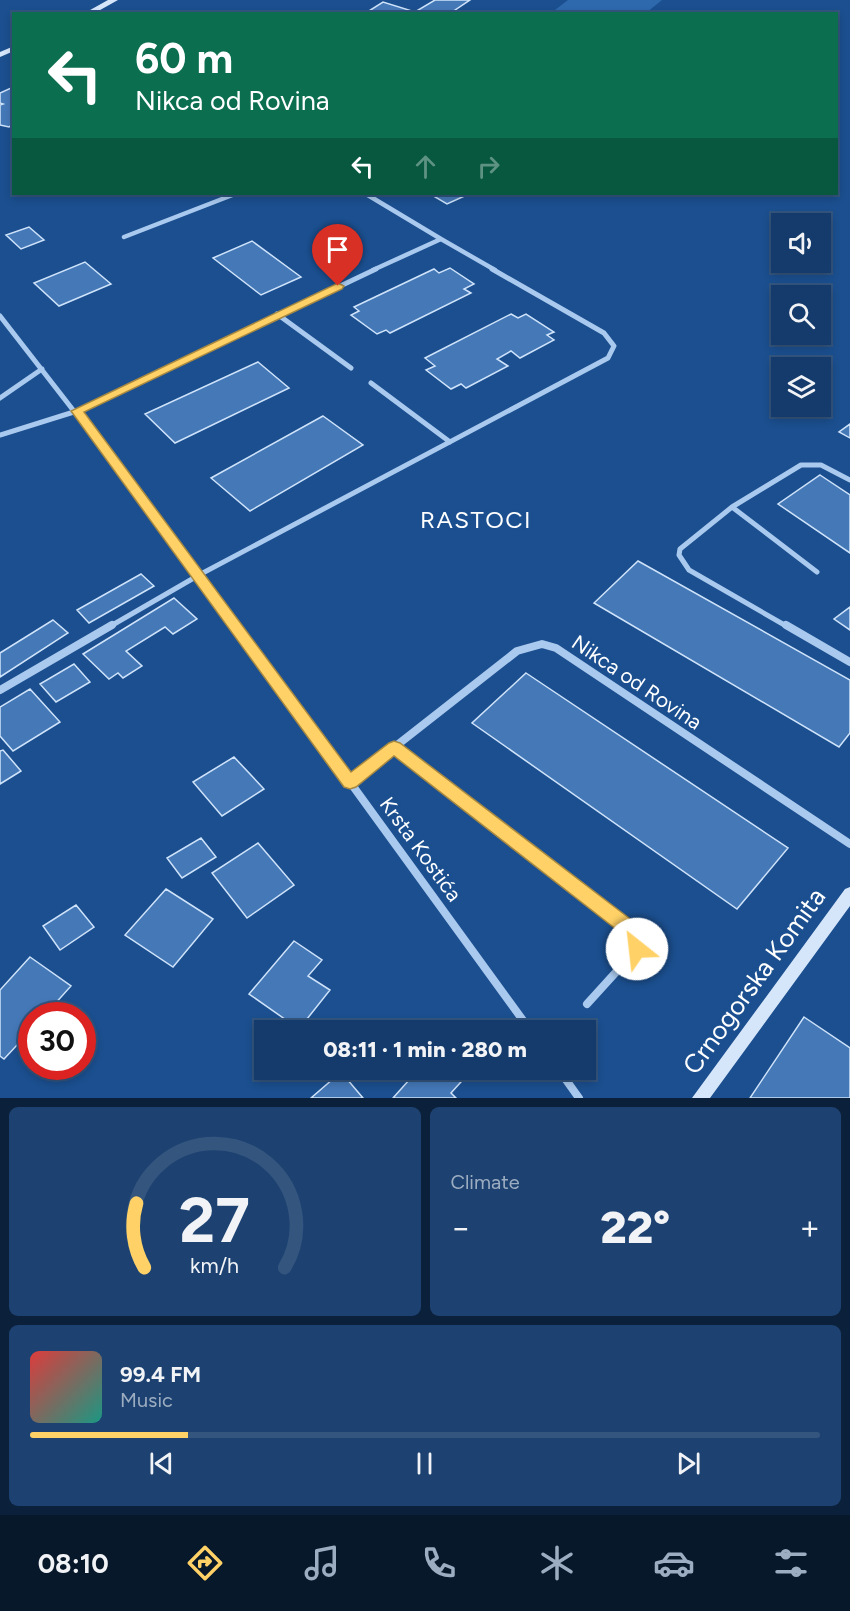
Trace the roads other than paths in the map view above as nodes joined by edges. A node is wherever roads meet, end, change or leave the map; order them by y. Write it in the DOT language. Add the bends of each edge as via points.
graph roads {
  1 [pos="114,0"];
  2 [pos="90,12"];
  3 [pos="232,195"];
  4 [pos="368,195"];
  5 [pos="124,237"];
  6 [pos="441,239"];
  7 [pos="277,315"];
  8 [pos="0,316"];
  9 [pos="351,368"];
  10 [pos="42,369"];
  11 [pos="371,383"];
  12 [pos="0,398"];
  13 [pos="77,411"];
  14 [pos="0,435"];
  15 [pos="450,442"];
  16 [pos="850,480"];
  17 [pos="732,507"];
  18 [pos="817,572"];
  19 [pos="199,575"];
  20 [pos="850,662"];
  21 [pos="0,690"];
  22 [pos="394,748"];
  23 [pos="350,782"];
  24 [pos="850,844"];
  25 [pos="850,894"];
  26 [pos="587,1004"];
  27 [pos="523,1020"];
  28 [pos="566,1080"];
  29 [pos="579,1098"];
  30 [pos="700,1098"];
  1 -- 2 [label="street"];
  3 -- 5 [label="street"];
  4 -- 6 [label="street"];
  6 -- 7 [label="street"];
  6 -- 15 [label="street" via="604,333 614,346 608,358"];
  7 -- 9 [label="street"];
  7 -- 13 [label="street"];
  8 -- 10 [label="street, Krsta Kostića"];
  10 -- 12 [label="street"];
  10 -- 13 [label="street, Krsta Kostića"];
  11 -- 15 [label="street"];
  13 -- 14 [label="street"];
  13 -- 19 [label="street, Krsta Kostića"];
  15 -- 19 [label="street"];
  16 -- 17 [label="street" via="824,465 801,465"];
  17 -- 18 [label="street"];
  17 -- 20 [label="street" via="680,549 685,566"];
  19 -- 21 [label="street"];
  19 -- 23 [label="street, Krsta Kostića"];
  22 -- 23 [label="street, Nikca od Rovina"];
  22 -- 24 [label="street, Nikca od Rovina" via="517,651 542,644 556,648"];
  22 -- 26 [label="street" via="623,924 634,938 637,949"];
  23 -- 27 [label="street, Krsta Kostića"];
  25 -- 30 [label="street, Crnogorska Komita"];
  28 -- 29 [label="street"];
}
